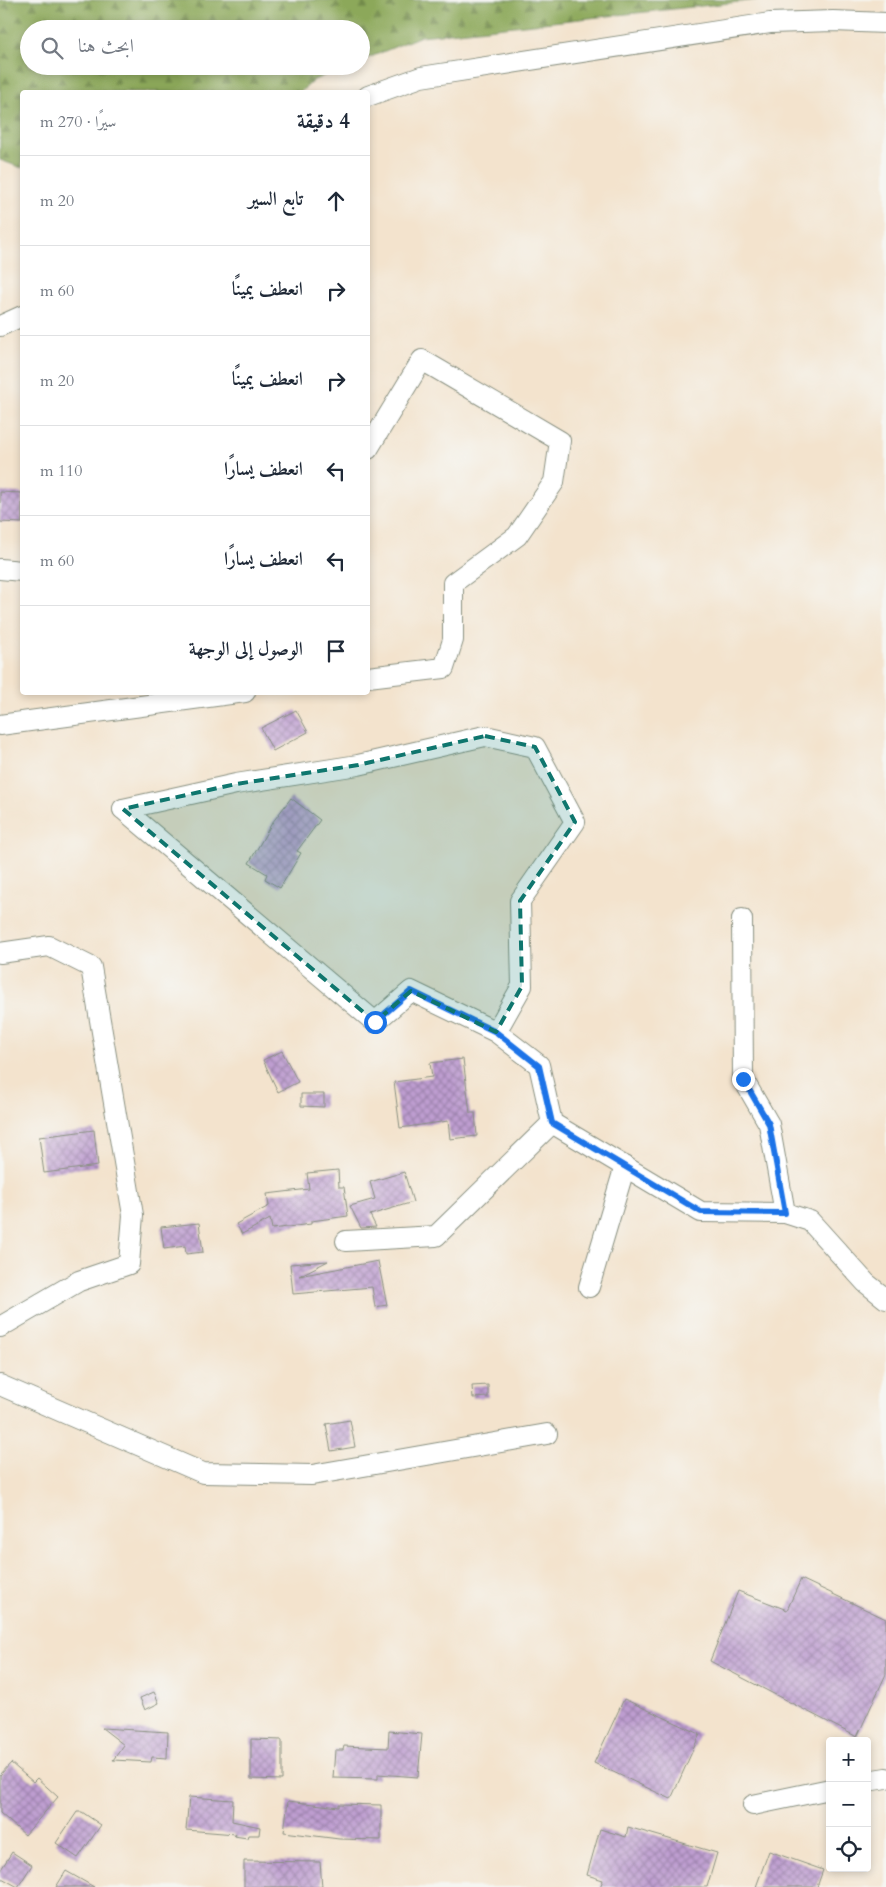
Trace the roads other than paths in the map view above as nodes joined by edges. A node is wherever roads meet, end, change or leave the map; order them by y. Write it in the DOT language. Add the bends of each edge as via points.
graph roads {
  1 [pos="886,23"];
  2 [pos="370,95"];
  3 [pos="20,317"];
  4 [pos="0,326"];
  5 [pos="370,446"];
  6 [pos="0,569"];
  7 [pos="20,571"];
  8 [pos="370,677"];
  9 [pos="223,695"];
  10 [pos="0,725"];
  11 [pos="742,919"];
  12 [pos="0,953"];
  13 [pos="496,1032"];
  14 [pos="552,1123"];
  15 [pos="625,1166"];
  16 [pos="785,1213"];
  17 [pos="346,1241"];
  18 [pos="589,1287"];
  19 [pos="886,1299"];
  20 [pos="0,1327"];
  21 [pos="0,1385"];
  22 [pos="548,1434"];
  23 [pos="886,1778"];
  24 [pos="871,1780"];
  25 [pos="826,1790"];
  26 [pos="753,1805"];
  1 -- 2 [label="street" via="770,23 421,77"];
  3 -- 4 [label="street"];
  5 -- 8 [label="street" via="422,360 560,442 554,482 517,536 453,583 454,640 444,668"];
  6 -- 7 [label="street"];
  9 -- 10 [label="street"];
  11 -- 16 [label="street" via="743,1079 769,1124"];
  12 -- 20 [label="street" via="49,946 91,966 133,1215 128,1264 79,1281"];
  13 -- 13 [label="street" via="411,991 375,1022 123,809 236,784 358,765 485,736 535,747 575,822 520,901 522,986"];
  13 -- 14 [label="street" via="539,1066"];
  14 -- 15 [label="street"];
  14 -- 17 [label="street" via="436,1236"];
  15 -- 16 [label="street" via="701,1212"];
  15 -- 18 [label="street"];
  16 -- 19 [label="street" via="810,1221 866,1284"];
  21 -- 22 [label="street" via="203,1473 312,1475"];
  23 -- 24 [label="street"];
  25 -- 26 [label="street"];
}
